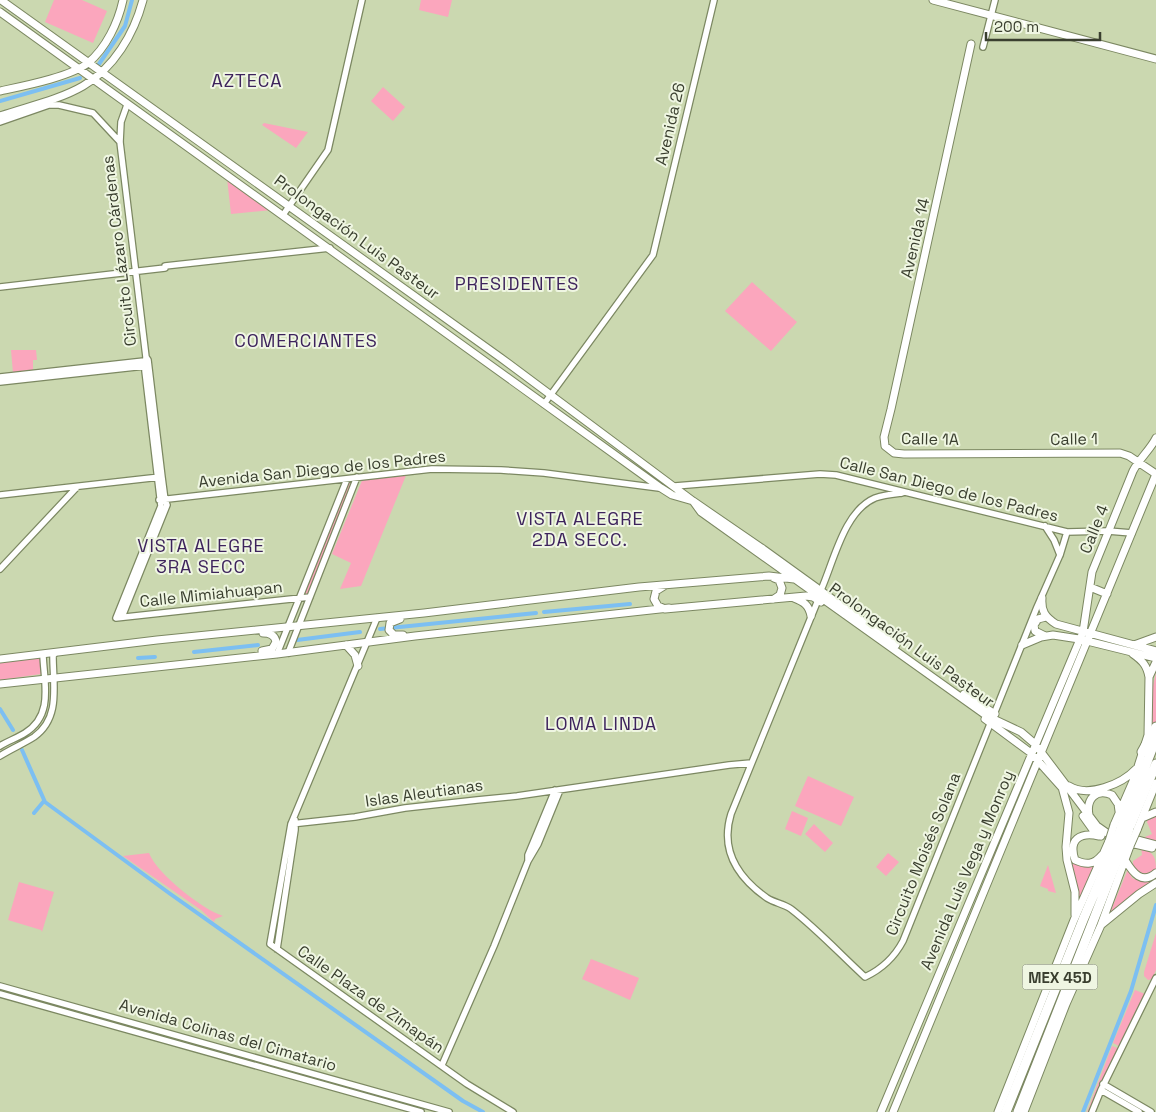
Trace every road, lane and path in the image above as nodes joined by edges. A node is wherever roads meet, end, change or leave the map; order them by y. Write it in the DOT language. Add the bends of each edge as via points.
graph roads {
  1 [pos="1,0"];
  2 [pos="123,0"];
  3 [pos="143,0"];
  4 [pos="360,0"];
  5 [pos="714,0"];
  6 [pos="932,0"];
  7 [pos="995,0"];
  8 [pos="0,12"];
  9 [pos="991,15"];
  10 [pos="39,27"];
  11 [pos="33,36"];
  12 [pos="971,44"];
  13 [pos="983,47"];
  14 [pos="1156,59"];
  15 [pos="88,62"];
  16 [pos="77,70"];
  17 [pos="103,72"];
  18 [pos="92,80"];
  19 [pos="115,81"];
  20 [pos="0,91"];
  21 [pos="108,91"];
  22 [pos="52,102"];
  23 [pos="127,104"];
  24 [pos="0,116"];
  25 [pos="0,122"];
  26 [pos="120,142"];
  27 [pos="288,205"];
  28 [pos="282,214"];
  29 [pos="330,248"];
  30 [pos="136,271"];
  31 [pos="0,287"];
  32 [pos="145,361"];
  33 [pos="0,377"];
  34 [pos="0,382"];
  35 [pos="551,394"];
  36 [pos="544,404"];
  37 [pos="884,437"];
  38 [pos="1156,438"];
  39 [pos="986,454"];
  40 [pos="1138,461"];
  41 [pos="1156,474"];
  42 [pos="159,477"];
  43 [pos="357,478"];
  44 [pos="348,479"];
  45 [pos="77,486"];
  46 [pos="675,486"];
  47 [pos="661,488"];
  48 [pos="907,492"];
  49 [pos="0,495"];
  50 [pos="162,500"];
  51 [pos="693,501"];
  52 [pos="1044,526"];
  53 [pos="1108,531"];
  54 [pos="1067,532"];
  55 [pos="1132,533"];
  56 [pos="1060,555"];
  57 [pos="0,569"];
  58 [pos="772,577"];
  59 [pos="797,580"];
  60 [pos="665,586"];
  61 [pos="1090,587"];
  62 [pos="821,590"];
  63 [pos="1107,594"];
  64 [pos="310,597"];
  65 [pos="793,598"];
  66 [pos="1042,598"];
  67 [pos="299,599"];
  68 [pos="774,599"];
  69 [pos="818,600"];
  70 [pos="670,608"];
  71 [pos="424,613"];
  72 [pos="811,616"];
  73 [pos="377,618"];
  74 [pos="1042,618"];
  75 [pos="1031,623"];
  76 [pos="298,627"];
  77 [pos="288,628"];
  78 [pos="1035,631"];
  79 [pos="1087,633"];
  80 [pos="224,634"];
  81 [pos="415,636"];
  82 [pos="1045,636"];
  83 [pos="1156,636"];
  84 [pos="1083,640"];
  85 [pos="367,642"];
  86 [pos="346,645"];
  87 [pos="1022,645"];
  88 [pos="1131,648"];
  89 [pos="1156,651"];
  90 [pos="55,653"];
  91 [pos="288,653"];
  92 [pos="43,654"];
  93 [pos="277,654"];
  94 [pos="1156,658"];
  95 [pos="0,659"];
  96 [pos="222,660"];
  97 [pos="1156,662"];
  98 [pos="358,666"];
  99 [pos="54,677"];
  100 [pos="1150,677"];
  101 [pos="44,678"];
  102 [pos="0,684"];
  103 [pos="1055,698"];
  104 [pos="1063,700"];
  105 [pos="994,717"];
  106 [pos="1156,727"];
  107 [pos="1156,739"];
  108 [pos="1035,744"];
  109 [pos="0,746"];
  110 [pos="1041,752"];
  111 [pos="1142,752"];
  112 [pos="1031,753"];
  113 [pos="0,756"];
  114 [pos="1038,761"];
  115 [pos="752,763"];
  116 [pos="1156,764"];
  117 [pos="1136,769"];
  118 [pos="1156,783"];
  119 [pos="1063,785"];
  120 [pos="558,790"];
  121 [pos="1120,810"];
  122 [pos="1156,812"];
  123 [pos="1090,818"];
  124 [pos="1142,818"];
  125 [pos="293,823"];
  126 [pos="1125,828"];
  127 [pos="1101,836"];
  128 [pos="1119,843"];
  129 [pos="1156,844"];
  130 [pos="1105,851"];
  131 [pos="1156,851"];
  132 [pos="1125,860"];
  133 [pos="985,864"];
  134 [pos="994,867"];
  135 [pos="1156,873"];
  136 [pos="1156,883"];
  137 [pos="1078,920"];
  138 [pos="1101,925"];
  139 [pos="958,927"];
  140 [pos="968,931"];
  141 [pos="277,949"];
  142 [pos="1156,978"];
  143 [pos="0,986"];
  144 [pos="7,988"];
  145 [pos="1048,988"];
  146 [pos="3,995"];
  147 [pos="40,997"];
  148 [pos="38,1005"];
  149 [pos="75,1007"];
  150 [pos="73,1015"];
  151 [pos="110,1017"];
  152 [pos="108,1025"];
  153 [pos="142,1026"];
  154 [pos="140,1034"];
  155 [pos="242,1053"];
  156 [pos="240,1062"];
  157 [pos="274,1062"];
  158 [pos="442,1065"];
  159 [pos="271,1070"];
  160 [pos="307,1072"];
  161 [pos="305,1080"];
  162 [pos="340,1081"];
  163 [pos="1102,1087"];
  164 [pos="338,1089"];
  165 [pos="1001,1110"];
  166 [pos="421,1112"];
  167 [pos="448,1112"];
  168 [pos="513,1112"];
  169 [pos="881,1112"];
  170 [pos="893,1112"];
  171 [pos="1018,1112"];
  172 [pos="1024,1112"];
  173 [pos="1092,1112"];
  174 [pos="1139,1112"];
  175 [pos="1151,1112"];
  1 -- 10 [label="main road, Prolongación Luis Pasteur"];
  2 -- 15 [label="main road" via="114,27"];
  3 -- 17 [label="main road" via="126,42"];
  4 -- 27 [label="street" via="327,153"];
  5 -- 35 [label="street, Avenida 26" via="653,255"];
  6 -- 9 [label="main road"];
  7 -- 9 [label="street"];
  8 -- 11 [label="main road, Prolongación Luis Pasteur"];
  9 -- 13 [label="street"];
  9 -- 14 [label="main road"];
  10 -- 11 [label="main road"];
  10 -- 15 [label="main road, Prolongación Luis Pasteur"];
  11 -- 16 [label="main road, Prolongación Luis Pasteur"];
  12 -- 37 [label="main road, Avenida 14"];
  15 -- 16 [label="main road"];
  15 -- 17 [label="main road, Prolongación Luis Pasteur"];
  16 -- 18 [label="main road, Prolongación Luis Pasteur"];
  16 -- 20 [label="main road"];
  17 -- 18 [label="main road"];
  17 -- 19 [label="main road, Prolongación Luis Pasteur"];
  18 -- 21 [label="main road, Prolongación Luis Pasteur"];
  18 -- 22 [label="main road"];
  19 -- 21 [label="main road"];
  19 -- 27 [label="main road, Prolongación Luis Pasteur"];
  21 -- 23 [label="main road, Prolongación Luis Pasteur"];
  22 -- 24 [label="main road"];
  22 -- 25 [label="street"];
  22 -- 26 [label="street, Circuito Lázaro Cárdenas" via="93,113"];
  23 -- 26 [label="street, Circuito Lázaro Cárdenas"];
  23 -- 28 [label="main road, Prolongación Luis Pasteur"];
  26 -- 30 [label="street, Circuito Lázaro Cárdenas"];
  27 -- 28 [label="street"];
  27 -- 35 [label="main road, Prolongación Luis Pasteur"];
  28 -- 29 [label="main road, Prolongación Luis Pasteur"];
  29 -- 30 [label="street"];
  29 -- 36 [label="main road, Prolongación Luis Pasteur"];
  30 -- 31 [label="street"];
  30 -- 32 [label="street, Circuito Lázaro Cárdenas"];
  32 -- 33 [label="street"];
  32 -- 34 [label="street"];
  32 -- 42 [label="street, Circuito Lázaro Cárdenas"];
  35 -- 36 [label="street"];
  35 -- 46 [label="main road, Prolongación Luis Pasteur"];
  36 -- 47 [label="main road, Prolongación Luis Pasteur"];
  37 -- 39 [label="main road, Calle 1A" via="883,442 889,450 904,454"];
  38 -- 40 [label="main road, Calle 4"];
  39 -- 40 [label="main road, Calle 1" via="1120,453"];
  40 -- 41 [label="main road, Calle 1"];
  40 -- 53 [label="main road, Calle 4"];
  41 -- 55 [label="main road, Calle 4"];
  42 -- 45 [label="street"];
  42 -- 50 [label="street, Circuito Lázaro Cárdenas"];
  43 -- 44 [label="street, Avenida San Diego de los Padres"];
  43 -- 47 [label="street, Avenida San Diego de los Padres" via="432,469 501,470"];
  43 -- 64 [label="street"];
  44 -- 50 [label="street, Avenida San Diego de los Padres"];
  44 -- 67 [label="street"];
  45 -- 49 [label="street"];
  45 -- 57 [label="street"];
  46 -- 48 [label="street, Calle San Diego de los Padres" via="820,474"];
  46 -- 51 [label="main road, Prolongación Luis Pasteur"];
  47 -- 51 [label="main road, Prolongación Luis Pasteur" via="672,496"];
  48 -- 52 [label="street, Calle San Diego de los Padres"];
  48 -- 62 [label="street" via="875,498 861,507 847,525"];
  50 -- 67 [label="street, Calle Mimiahuapan" via="167,504 119,618"];
  51 -- 59 [label="main road, Prolongación Luis Pasteur" via="701,512"];
  51 -- 62 [label="main road, Prolongación Luis Pasteur"];
  52 -- 54 [label="street, Calle San Diego de los Padres"];
  52 -- 56 [label="street"];
  53 -- 54 [label="street, Calle San Diego de los Padres"];
  53 -- 55 [label="street, Calle San Diego de los Padres"];
  53 -- 61 [label="main road, Calle 4" via="1092,572"];
  54 -- 56 [label="street, Circuito Moisés Solana"];
  55 -- 63 [label="main road, Calle 4"];
  56 -- 66 [label="street, Circuito Moisés Solana"];
  58 -- 59 [label="main road"];
  58 -- 60 [label="main road"];
  58 -- 68 [label="main road" via="779,580 782,588"];
  59 -- 105 [label="main road, Prolongación Luis Pasteur"];
  60 -- 70 [label="main road" via="656,591 654,599 661,608"];
  60 -- 71 [label="main road"];
  61 -- 63 [label="main road"];
  61 -- 79 [label="main road, Calle 4"];
  62 -- 105 [label="main road, Prolongación Luis Pasteur"];
  63 -- 79 [label="main road, Calle 4"];
  64 -- 67 [label="street, Calle Mimiahuapan"];
  64 -- 76 [label="street"];
  65 -- 68 [label="main road"];
  65 -- 69 [label="main road, Prolongación Luis Pasteur" via="809,596"];
  65 -- 72 [label="main road" via="804,602 810,608"];
  66 -- 74 [label="main road"];
  66 -- 75 [label="street, Circuito Moisés Solana"];
  67 -- 77 [label="street"];
  68 -- 70 [label="main road"];
  69 -- 72 [label="street, Circuito Moisés Solana"];
  69 -- 105 [label="main road, Prolongación Luis Pasteur"];
  70 -- 81 [label="main road"];
  71 -- 73 [label="main road"];
  71 -- 81 [label="main road" via="395,620 389,628 394,635"];
  72 -- 115 [label="street, Circuito Moisés Solana"];
  73 -- 76 [label="main road"];
  73 -- 85 [label="street, Calle Plaza de Zimapán"];
  74 -- 75 [label="main road"];
  74 -- 78 [label="main road" via="1034,625"];
  74 -- 79 [label="main road"];
  75 -- 78 [label="main road"];
  75 -- 87 [label="street, Circuito Moisés Solana"];
  76 -- 77 [label="main road"];
  76 -- 91 [label="street"];
  77 -- 80 [label="main road"];
  77 -- 93 [label="street"];
  78 -- 82 [label="main road"];
  79 -- 84 [label="main road, Calle 4"];
  79 -- 88 [label="main road"];
  80 -- 90 [label="main road"];
  80 -- 96 [label="main road" via="268,633 276,642 268,651 237,654"];
  81 -- 85 [label="main road"];
  82 -- 84 [label="main road"];
  82 -- 87 [label="main road"];
  83 -- 88 [label="main road"];
  84 -- 88 [label="main road"];
  84 -- 103 [label="main road, Avenida Luis Vega y Monroy"];
  84 -- 104 [label="main road, Avenida Luis Vega y Monroy"];
  85 -- 86 [label="main road"];
  85 -- 98 [label="street, Calle Plaza de Zimapán"];
  86 -- 91 [label="main road"];
  86 -- 98 [label="main road" via="353,651"];
  87 -- 105 [label="street, Circuito Moisés Solana"];
  88 -- 89 [label="main road"];
  88 -- 94 [label="main road"];
  88 -- 100 [label="main road" via="1143,661"];
  90 -- 92 [label="main road"];
  90 -- 99 [label="street"];
  91 -- 93 [label="main road"];
  92 -- 95 [label="main road"];
  92 -- 101 [label="street"];
  93 -- 96 [label="main road"];
  96 -- 99 [label="main road"];
  97 -- 100 [label="main road"];
  98 -- 125 [label="street, Calle Plaza de Zimapán"];
  99 -- 101 [label="main road"];
  99 -- 113 [label="street" via="54,707 46,725 36,735"];
  100 -- 111 [label="main road" via="1149,726"];
  101 -- 102 [label="main road"];
  101 -- 109 [label="street" via="45,703 39,720 25,733"];
  103 -- 104 [label="main road"];
  103 -- 108 [label="main road, Avenida Luis Vega y Monroy"];
  104 -- 110 [label="main road, Avenida Luis Vega y Monroy"];
  105 -- 108 [label="main road, Prolongación Luis Pasteur"];
  105 -- 112 [label="main road, Prolongación Luis Pasteur"];
  105 -- 115 [label="street, Circuito Moisés Solana" via="899,948 885,965 865,977 792,910 754,887 734,863 727,845 728,825"];
  106 -- 111 [label="highway"];
  107 -- 126 [label="highway, MEX 45D"];
  108 -- 110 [label="main road, Prolongación Luis Pasteur"];
  108 -- 112 [label="main road, Avenida Luis Vega y Monroy"];
  110 -- 114 [label="main road, Avenida Luis Vega y Monroy"];
  110 -- 119 [label="main road, Prolongación Luis Pasteur"];
  111 -- 117 [label="main road"];
  112 -- 114 [label="main road, Prolongación Luis Pasteur"];
  112 -- 133 [label="main road, Avenida Luis Vega y Monroy"];
  114 -- 119 [label="main road, Prolongación Luis Pasteur"];
  114 -- 134 [label="main road, Avenida Luis Vega y Monroy"];
  115 -- 120 [label="street, Islas Aleutianas"];
  116 -- 126 [label="highway, MEX 45D"];
  117 -- 119 [label="main road" via="1125,780 1096,789 1077,790"];
  117 -- 121 [label="main road"];
  118 -- 124 [label="main road"];
  119 -- 123 [label="main road, Prolongación Luis Pasteur"];
  119 -- 127 [label="main road, Prolongación Luis Pasteur" via="1093,830"];
  119 -- 137 [label="main road" via="1068,812 1066,860 1075,892"];
  120 -- 125 [label="street, Islas Aleutianas"];
  120 -- 158 [label="street" via="538,844"];
  121 -- 123 [label="main road" via="1112,795 1100,792 1094,794 1089,802"];
  121 -- 126 [label="main road"];
  122 -- 124 [label="main road"];
  123 -- 129 [label="main road, Prolongación Luis Pasteur" via="1108,833"];
  124 -- 126 [label="main road"];
  125 -- 141 [label="street, Calle Plaza de Zimapán"];
  125 -- 141 [label="street, Calle Plaza de Zimapán" via="270,944"];
  126 -- 128 [label="highway, MEX 45D, bridge"];
  126 -- 128 [label="main road, bridge"];
  127 -- 130 [label="main road" via="1080,836 1073,845 1073,853 1075,860 1085,864 1094,862"];
  127 -- 131 [label="main road"];
  128 -- 130 [label="main road"];
  128 -- 132 [label="main road"];
  128 -- 137 [label="highway, MEX 45D"];
  128 -- 171 [label="highway, MEX 45D"];
  130 -- 137 [label="main road"];
  132 -- 135 [label="main road" via="1138,876 1146,878"];
  132 -- 138 [label="main road"];
  133 -- 134 [label="main road"];
  133 -- 139 [label="main road, Avenida Luis Vega y Monroy"];
  134 -- 140 [label="main road, Avenida Luis Vega y Monroy"];
  136 -- 138 [label="main road"];
  137 -- 145 [label="highway"];
  137 -- 165 [label="highway, MEX 45D"];
  138 -- 172 [label="main road"];
  139 -- 140 [label="main road"];
  139 -- 169 [label="main road, Avenida Luis Vega y Monroy"];
  140 -- 170 [label="main road, Avenida Luis Vega y Monroy"];
  141 -- 158 [label="street, Calle Plaza de Zimapán"];
  142 -- 163 [label="street"];
  143 -- 144 [label="street, Avenida Colinas del Cimatario"];
  144 -- 146 [label="street"];
  144 -- 147 [label="street, Avenida Colinas del Cimatario"];
  145 -- 165 [label="main road"];
  146 -- 148 [label="street, Avenida Colinas del Cimatario"];
  147 -- 148 [label="street"];
  147 -- 149 [label="street, Avenida Colinas del Cimatario"];
  148 -- 150 [label="street, Avenida Colinas del Cimatario"];
  149 -- 150 [label="street"];
  149 -- 151 [label="street, Avenida Colinas del Cimatario"];
  150 -- 152 [label="street, Avenida Colinas del Cimatario"];
  151 -- 152 [label="street"];
  151 -- 153 [label="street, Avenida Colinas del Cimatario"];
  152 -- 154 [label="street, Avenida Colinas del Cimatario"];
  153 -- 154 [label="street"];
  153 -- 155 [label="street, Avenida Colinas del Cimatario"];
  154 -- 156 [label="street, Avenida Colinas del Cimatario"];
  155 -- 156 [label="street"];
  155 -- 157 [label="street, Avenida Colinas del Cimatario"];
  156 -- 159 [label="street, Avenida Colinas del Cimatario"];
  157 -- 159 [label="street"];
  157 -- 160 [label="street, Avenida Colinas del Cimatario"];
  158 -- 168 [label="street, Calle Plaza de Zimapán" via="466,1084"];
  159 -- 161 [label="street, Avenida Colinas del Cimatario"];
  160 -- 161 [label="street"];
  160 -- 162 [label="street, Avenida Colinas del Cimatario"];
  161 -- 164 [label="street, Avenida Colinas del Cimatario"];
  162 -- 164 [label="street"];
  162 -- 167 [label="street, Avenida Colinas del Cimatario"];
  163 -- 173 [label="street"];
  163 -- 174 [label="street"];
  163 -- 175 [label="street"];
  164 -- 166 [label="street, Avenida Colinas del Cimatario"];
}
